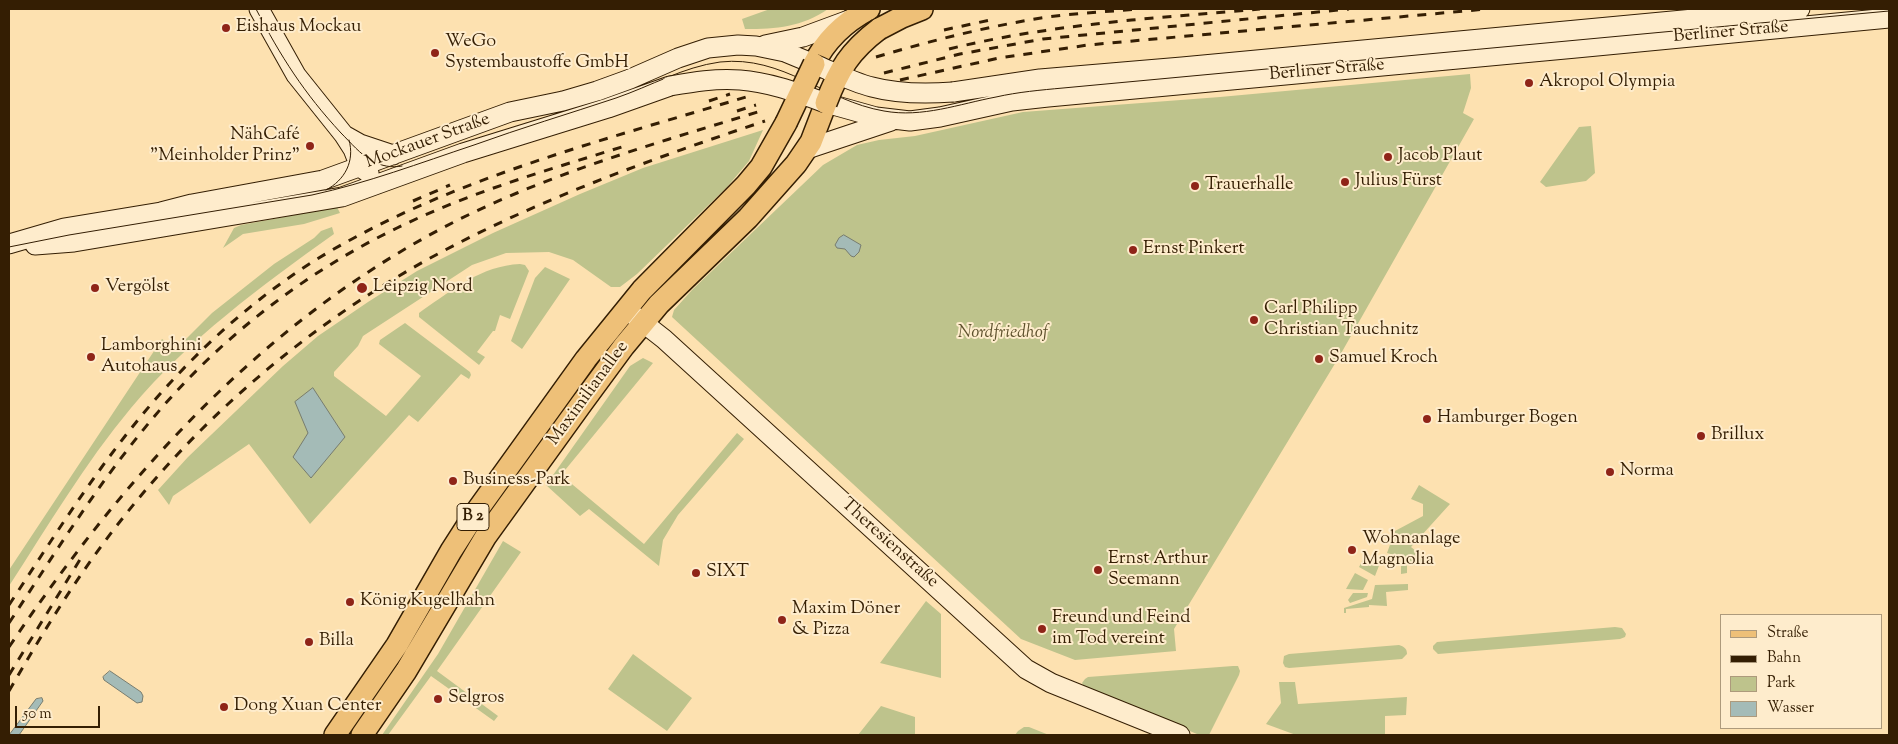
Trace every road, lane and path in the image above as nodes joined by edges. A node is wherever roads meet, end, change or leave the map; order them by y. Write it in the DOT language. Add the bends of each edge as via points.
graph roads {
  1 [pos="260,9"];
  2 [pos="922,9"];
  3 [pos="1800,9"];
  4 [pos="860,14"];
  5 [pos="1889,18"];
  6 [pos="756,46"];
  7 [pos="814,64"];
  8 [pos="839,74"];
  9 [pos="771,86"];
  10 [pos="800,94"];
  11 [pos="826,103"];
  12 [pos="894,120"];
  13 [pos="344,135"];
  14 [pos="807,149"];
  15 [pos="394,154"];
  16 [pos="360,167"];
  17 [pos="388,180"];
  18 [pos="332,198"];
  19 [pos="9,245"];
  20 [pos="626,309"];
  21 [pos="643,322"];
  22 [pos="335,735"];
  23 [pos="362,735"];
  24 [pos="1180,735"];
  1 -- 13 [label="main road" via="296,75"];
  2 -- 8 [label="main road, B 2, bridge" via="879,29 857,47"];
  3 -- 8 [label="main road, Berliner Straße, bridge" via="1040,78 953,92 899,92 871,87"];
  4 -- 6 [label="main road" via="803,37"];
  4 -- 7 [label="main road, B 2" via="831,37"];
  5 -- 12 [label="main road, Berliner Straße" via="1048,97 1012,101 924,120"];
  6 -- 7 [label="main road, Mockauer Straße" via="784,52"];
  6 -- 15 [label="main road, Mockauer Straße" via="708,48 597,91 510,112"];
  7 -- 8 [label="main road, Mockauer Straße, bridge"];
  7 -- 10 [label="main road, B 2, bridge"];
  8 -- 11 [label="main road, Maximilianallee / B 2, bridge"];
  9 -- 10 [label="main road, Berliner Straße, bridge"];
  9 -- 17 [label="main road, Mockauer Straße, bridge" via="738,80 670,86"];
  10 -- 11 [label="main road, Berliner Straße, bridge"];
  10 -- 20 [label="main road, Maximilianallee / B 2, bridge" via="761,167"];
  11 -- 12 [label="main road, Berliner Straße"];
  11 -- 14 [label="main road, Maximilianallee / B 2"];
  12 -- 14 [label="main road"];
  13 -- 15 [label="main road" via="360,144"];
  13 -- 16 [label="main road"];
  14 -- 21 [label="main road, Maximilianallee / B 2" via="748,218"];
  15 -- 16 [label="main road, Mockauer Straße"];
  16 -- 17 [label="main road" via="371,175"];
  16 -- 18 [label="main road"];
  16 -- 19 [label="main road, Mockauer Straße" via="323,180 64,228"];
  17 -- 18 [label="main road, Mockauer Straße"];
  18 -- 19 [label="main road, Mockauer Straße" via="74,242"];
  20 -- 21 [label="main road, Theresienstraße"];
  20 -- 22 [label="main road, Maximilianallee / B 2" via="476,512 397,645"];
  21 -- 23 [label="main road, Maximilianallee / B 2" via="486,536 406,671"];
  21 -- 24 [label="main road, Theresienstraße" via="1026,669 1051,683"];
}
